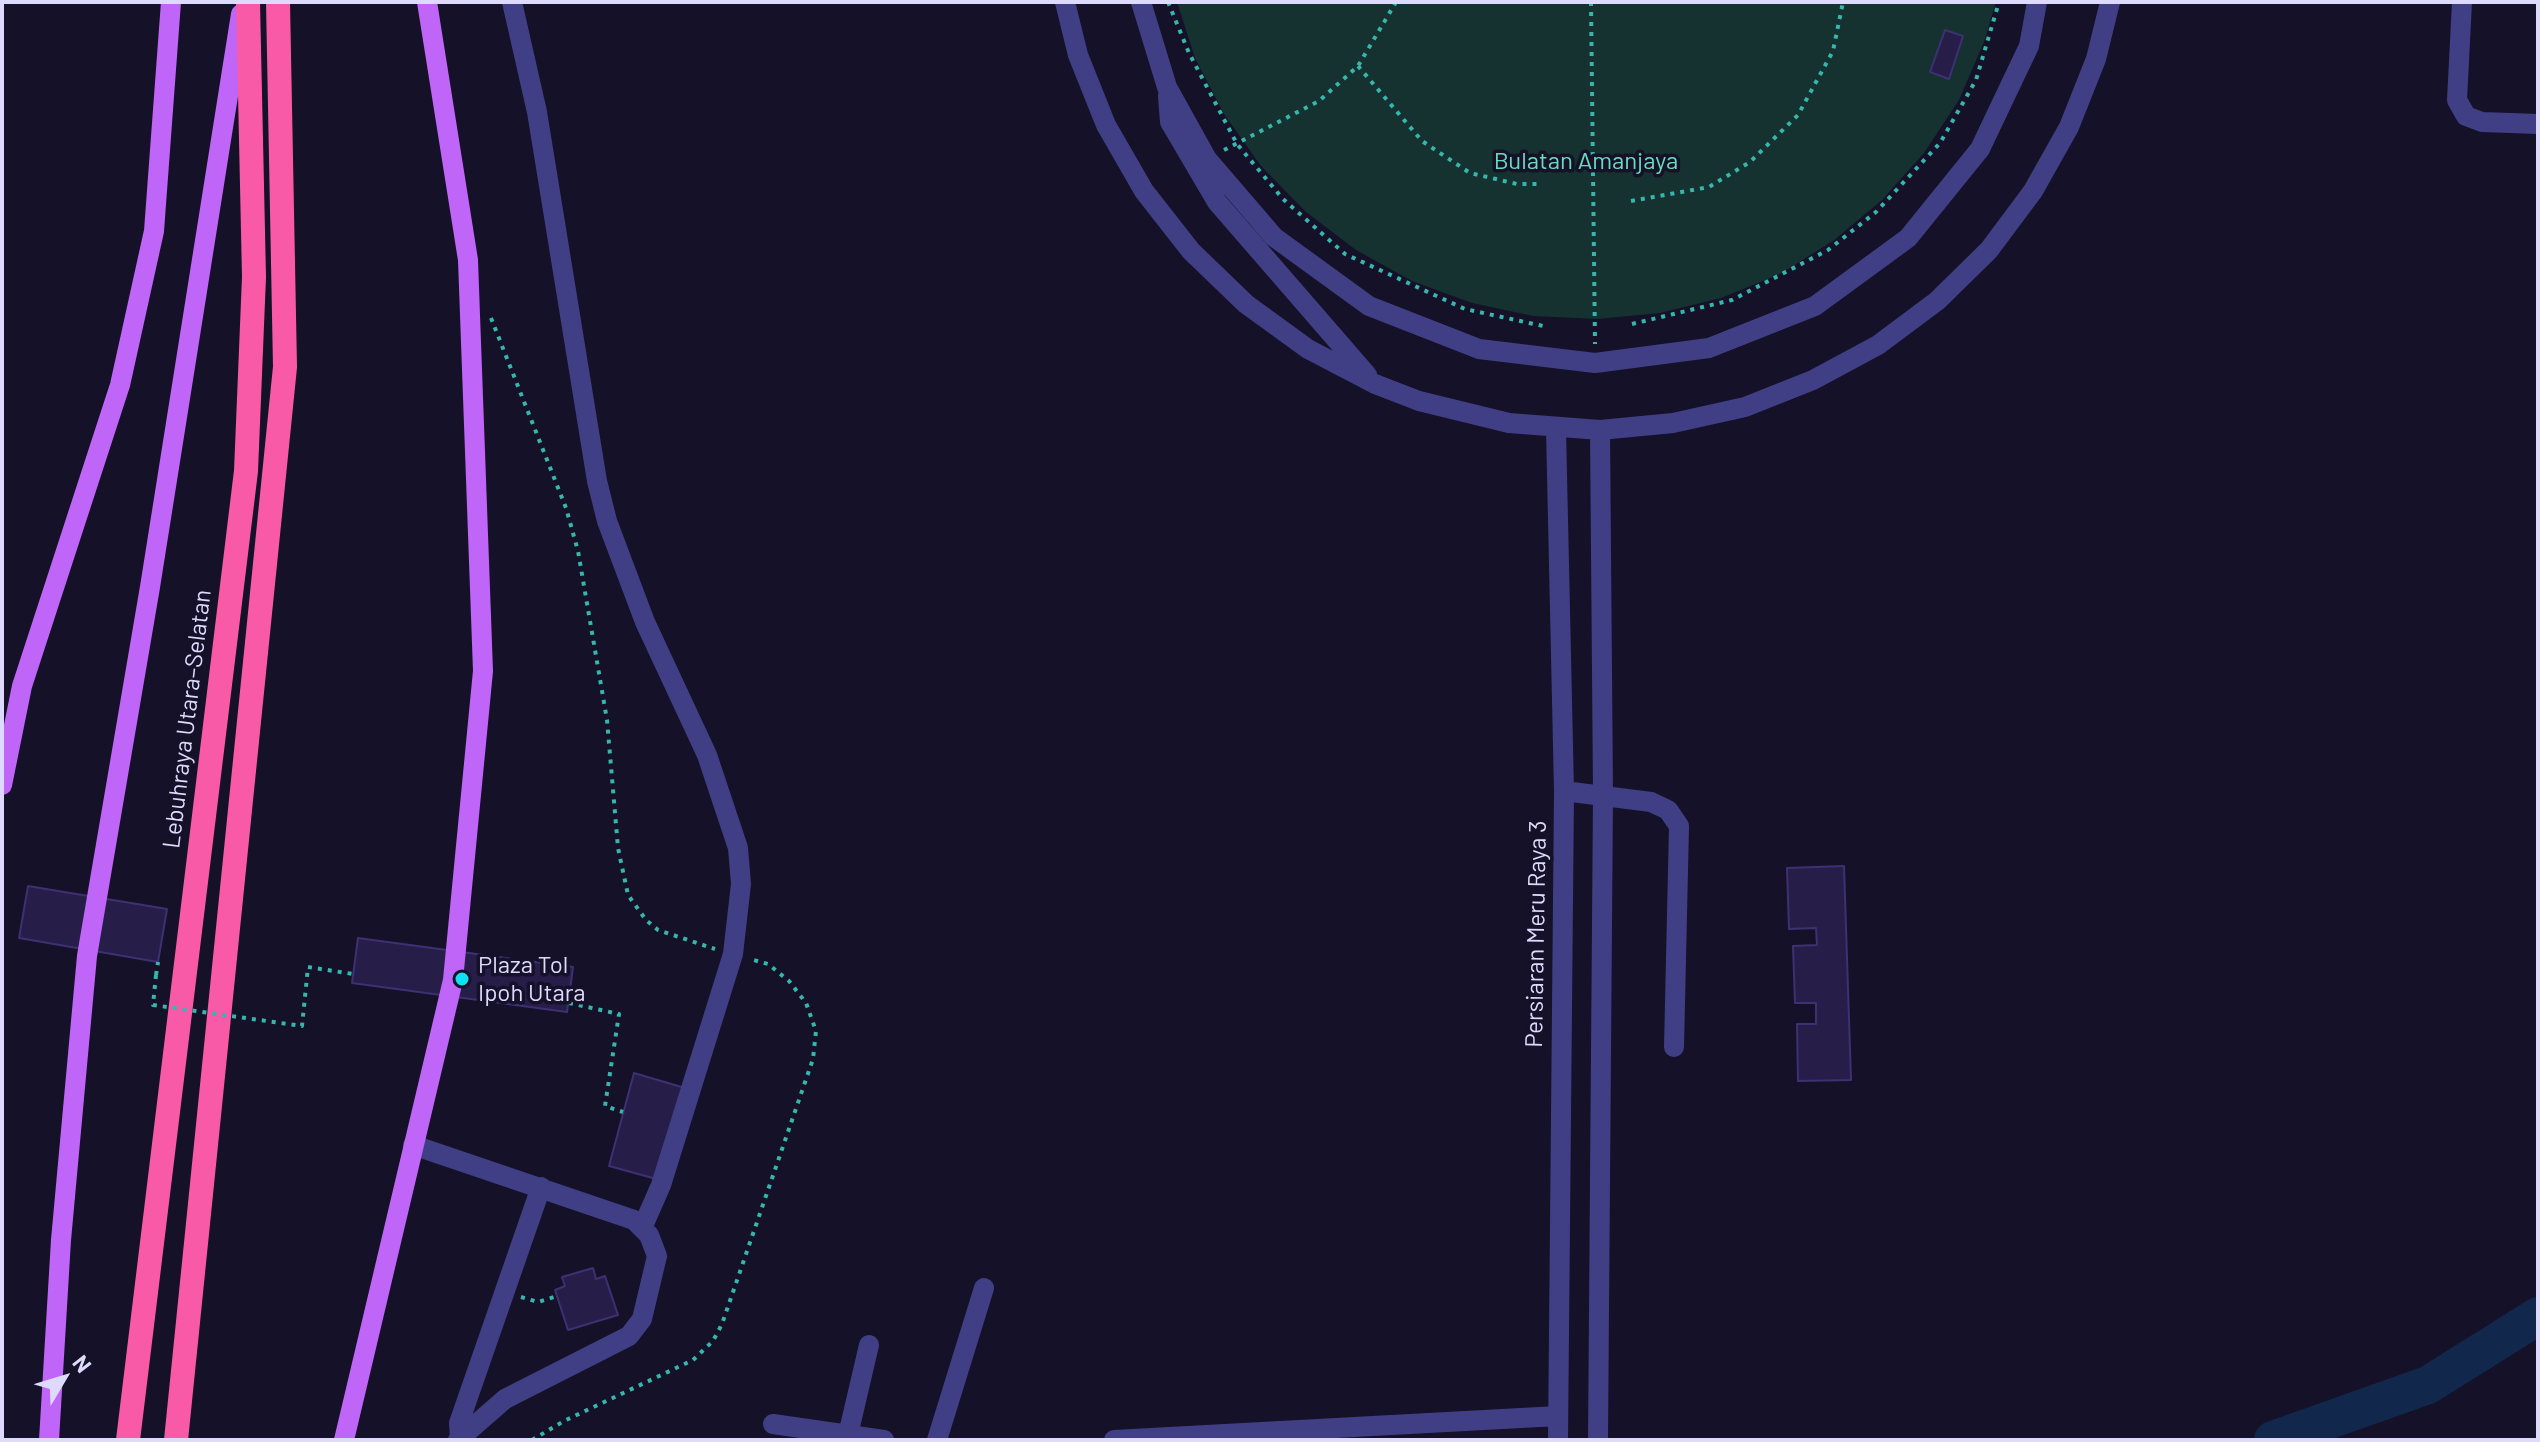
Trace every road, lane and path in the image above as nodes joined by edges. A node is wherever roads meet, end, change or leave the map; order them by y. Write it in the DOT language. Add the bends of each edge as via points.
graph roads {
  1 [pos="171,2"];
  2 [pos="246,2"];
  3 [pos="278,2"];
  4 [pos="427,2"];
  5 [pos="512,2"];
  6 [pos="1065,2"];
  7 [pos="1141,2"];
  8 [pos="1168,2"];
  9 [pos="1396,2"];
  10 [pos="1591,2"];
  11 [pos="1843,2"];
  12 [pos="1999,2"];
  13 [pos="2037,2"];
  14 [pos="2110,2"];
  15 [pos="2462,2"];
  16 [pos="1358,66"];
  17 [pos="1167,87"];
  18 [pos="2538,124"];
  19 [pos="1237,144"];
  20 [pos="1207,159"];
  21 [pos="1542,184"];
  22 [pos="1631,201"];
  23 [pos="485,304"];
  24 [pos="1632,324"];
  25 [pos="1543,326"];
  26 [pos="1595,363"];
  27 [pos="1375,384"];
  28 [pos="1556,429"];
  29 [pos="1600,430"];
  30 [pos="2,785"];
  31 [pos="1564,791"];
  32 [pos="1603,794"];
  33 [pos="733,954"];
  34 [pos="158,962"];
  35 [pos="353,974"];
  36 [pos="569,1003"];
  37 [pos="1674,1047"];
  38 [pos="623,1112"];
  39 [pos="413,1145"];
  40 [pos="541,1187"];
  41 [pos="643,1226"];
  42 [pos="984,1288"];
  43 [pos="557,1296"];
  44 [pos="538,1302"];
  45 [pos="869,1345"];
  46 [pos="1558,1416"];
  47 [pos="773,1424"];
  48 [pos="848,1435"];
  49 [pos="459,1439"];
  50 [pos="49,1440"];
  51 [pos="128,1440"];
  52 [pos="176,1440"];
  53 [pos="344,1440"];
  54 [pos="532,1440"];
  55 [pos="884,1440"];
  56 [pos="937,1440"];
  57 [pos="1114,1440"];
  58 [pos="1558,1440"];
  59 [pos="1598,1440"];
  1 -- 30 [label="main road" via="154,231 120,385 22,686"];
  2 -- 50 [label="main road" via="87,956"];
  2 -- 51 [label="highway, Lebuhraya Utara–Selatan" via="254,277 246,471"];
  3 -- 52 [label="highway" via="285,367"];
  4 -- 39 [label="main road" via="468,260 483,671 453,980"];
  5 -- 33 [label="street" via="537,112 607,521 645,622 707,755 738,848 741,884"];
  6 -- 27 [label="street" via="1078,55 1106,125 1144,191 1191,251 1246,304 1308,349"];
  7 -- 17 [label="street"];
  8 -- 19 [label="path"];
  9 -- 16 [label="path"];
  10 -- 26 [label="path"];
  11 -- 22 [label="path" via="1833,51 1798,115 1750,162 1709,187"];
  12 -- 24 [label="path" via="1976,80 1940,143 1876,212 1828,250 1732,300"];
  13 -- 26 [label="street" via="2029,46 1980,149 1908,238 1815,306 1709,348"];
  14 -- 29 [label="street" via="2096,59 2069,127 2033,191 1989,250 1937,301 1878,345 1758,402 1673,423"];
  15 -- 18 [label="street" via="2457,100 2466,116 2482,122"];
  16 -- 19 [label="path" via="1319,101"];
  16 -- 21 [label="path" via="1422,141 1470,173"];
  17 -- 20 [label="street"];
  17 -- 27 [label="street" via="1170,122 1217,202"];
  19 -- 20 [label="path"];
  19 -- 25 [label="path" via="1283,199 1345,254 1465,309"];
  20 -- 26 [label="street" via="1274,237 1369,306 1479,349"];
  23 -- 33 [label="path" via="578,551 607,720 618,848 628,895 658,930"];
  27 -- 28 [label="street" via="1464,414"];
  28 -- 29 [label="street"];
  28 -- 31 [label="street, Persiaran Meru Raya 3"];
  29 -- 32 [label="street"];
  31 -- 32 [label="street"];
  31 -- 46 [label="street, Persiaran Meru Raya 3"];
  32 -- 37 [label="street" via="1651,802 1668,810 1679,826"];
  32 -- 59 [label="street"];
  33 -- 41 [label="street" via="661,1185"];
  33 -- 54 [label="path" via="768,964 789,981 806,1003 816,1031 813,1059 722,1324 693,1360"];
  34 -- 35 [label="path, bridge" via="153,1005 302,1026 308,967"];
  36 -- 38 [label="path" via="619,1014 605,1106"];
  39 -- 40 [label="street"];
  39 -- 53 [label="main road"];
  40 -- 41 [label="street"];
  40 -- 49 [label="street" via="459,1423"];
  41 -- 49 [label="street" via="654,1244 656,1269 637,1328 618,1343 505,1399"];
  42 -- 56 [label="street"];
  43 -- 44 [label="path"];
  45 -- 48 [label="street"];
  46 -- 57 [label="street"];
  46 -- 58 [label="street, Persiaran Meru Raya 3"];
  47 -- 48 [label="street"];
  48 -- 55 [label="street"];
}
